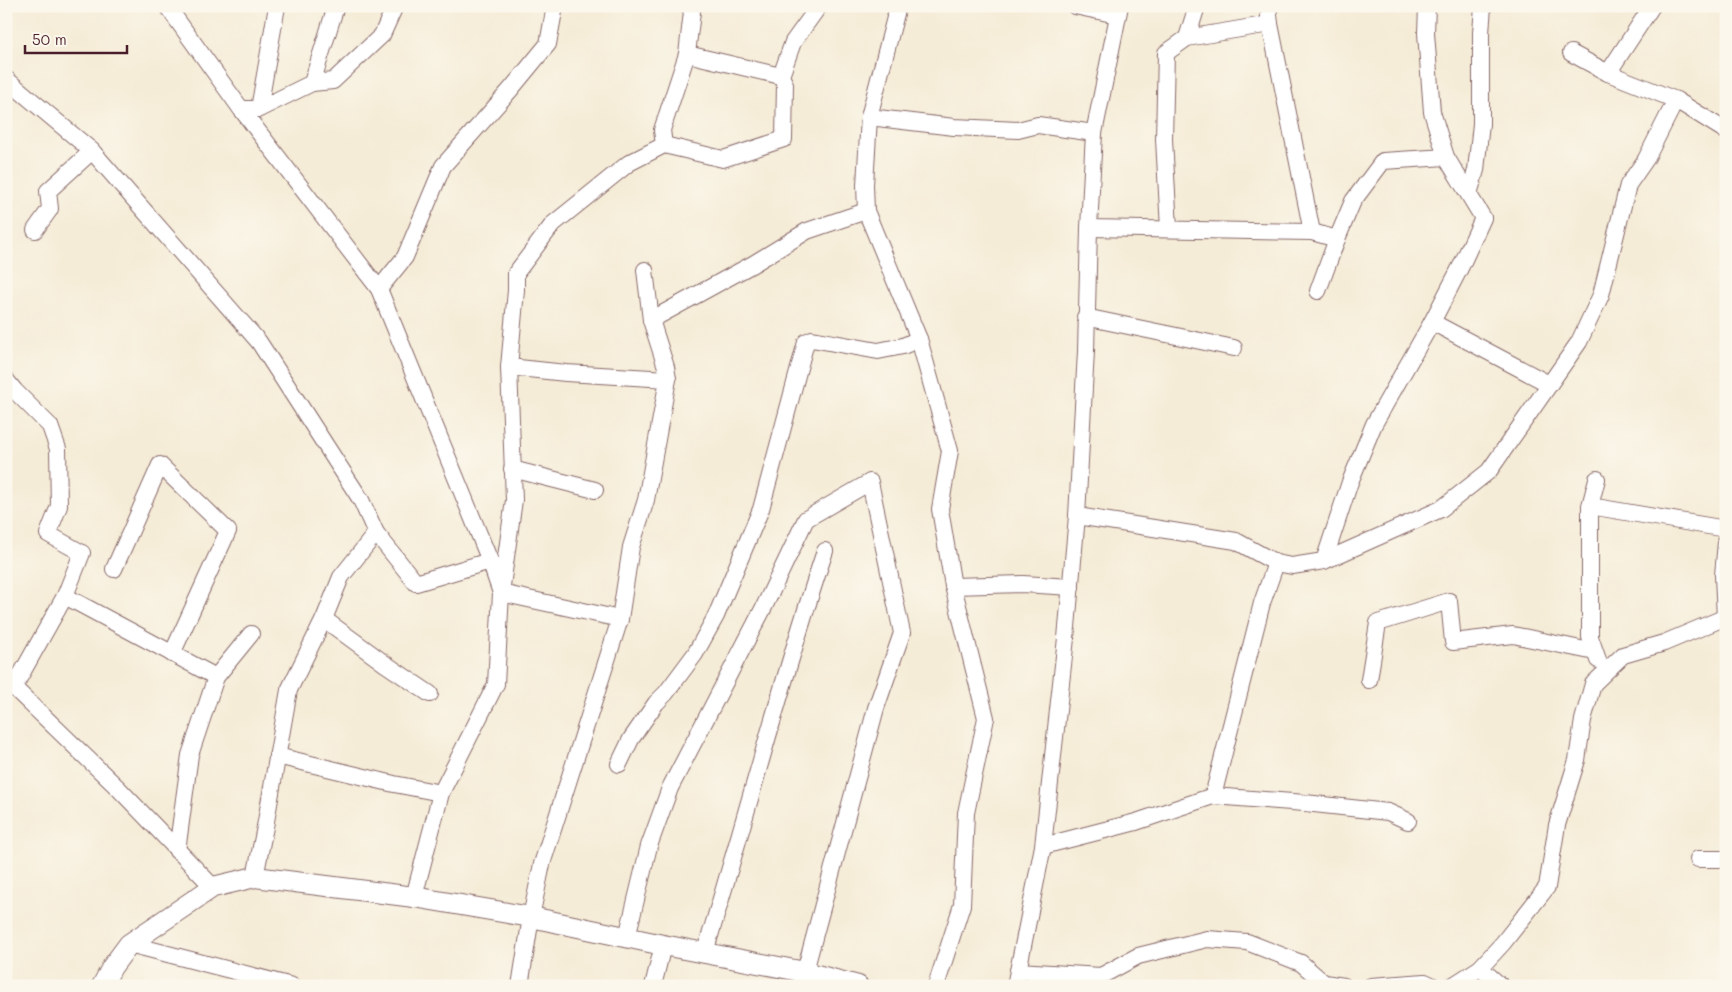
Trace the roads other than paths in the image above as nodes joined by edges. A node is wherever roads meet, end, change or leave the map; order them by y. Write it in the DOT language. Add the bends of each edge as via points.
graph roads {
  1 [pos="167,6"];
  2 [pos="277,6"];
  3 [pos="336,6"];
  4 [pos="395,6"];
  5 [pos="555,6"];
  6 [pos="689,6"];
  7 [pos="819,6"];
  8 [pos="898,6"];
  9 [pos="1075,6"];
  10 [pos="1197,6"];
  11 [pos="1268,6"];
  12 [pos="1427,6"];
  13 [pos="1483,6"];
  14 [pos="1652,6"];
  15 [pos="1118,11"];
  16 [pos="1270,24"];
  17 [pos="1187,38"];
  18 [pos="687,54"];
  19 [pos="1571,54"];
  20 [pos="1608,73"];
  21 [pos="781,76"];
  22 [pos="6,79"];
  23 [pos="312,83"];
  24 [pos="1676,100"];
  25 [pos="241,109"];
  26 [pos="259,109"];
  27 [pos="869,117"];
  28 [pos="1726,132"];
  29 [pos="1094,133"];
  30 [pos="664,145"];
  31 [pos="92,152"];
  32 [pos="1446,157"];
  33 [pos="1469,194"];
  34 [pos="866,211"];
  35 [pos="1089,228"];
  36 [pos="1169,229"];
  37 [pos="36,230"];
  38 [pos="1312,232"];
  39 [pos="1336,239"];
  40 [pos="644,270"];
  41 [pos="379,289"];
  42 [pos="1318,291"];
  43 [pos="1085,318"];
  44 [pos="652,320"];
  45 [pos="1432,322"];
  46 [pos="919,339"];
  47 [pos="1234,348"];
  48 [pos="509,367"];
  49 [pos="668,379"];
  50 [pos="6,380"];
  51 [pos="1549,384"];
  52 [pos="512,469"];
  53 [pos="1597,479"];
  54 [pos="596,490"];
  55 [pos="1590,506"];
  56 [pos="1077,516"];
  57 [pos="1726,529"];
  58 [pos="376,533"];
  59 [pos="1726,542"];
  60 [pos="825,552"];
  61 [pos="490,561"];
  62 [pos="1324,561"];
  63 [pos="1276,563"];
  64 [pos="114,569"];
  65 [pos="953,586"];
  66 [pos="1071,587"];
  67 [pos="502,593"];
  68 [pos="65,596"];
  69 [pos="1725,617"];
  70 [pos="324,619"];
  71 [pos="620,619"];
  72 [pos="251,634"];
  73 [pos="1595,652"];
  74 [pos="172,654"];
  75 [pos="1604,674"];
  76 [pos="216,677"];
  77 [pos="1369,680"];
  78 [pos="10,684"];
  79 [pos="430,694"];
  80 [pos="277,756"];
  81 [pos="619,764"];
  82 [pos="440,793"];
  83 [pos="1213,796"];
  84 [pos="1408,821"];
  85 [pos="1043,846"];
  86 [pos="177,850"];
  87 [pos="1698,859"];
  88 [pos="1726,859"];
  89 [pos="255,877"];
  90 [pos="213,887"];
  91 [pos="414,897"];
  92 [pos="531,917"];
  93 [pos="627,937"];
  94 [pos="129,944"];
  95 [pos="663,945"];
  96 [pos="705,952"];
  97 [pos="1480,968"];
  98 [pos="1017,978"];
  99 [pos="803,979"];
  100 [pos="102,986"];
  101 [pos="292,986"];
  102 [pos="520,986"];
  103 [pos="653,986"];
  104 [pos="858,986"];
  105 [pos="936,986"];
  106 [pos="1344,986"];
  107 [pos="1371,986"];
  108 [pos="1433,986"];
  109 [pos="1452,986"];
  110 [pos="1501,986"];
  1 -- 25 [label="street"];
  2 -- 26 [label="street"];
  3 -- 23 [label="street"];
  4 -- 23 [label="street" via="382,35 332,81"];
  5 -- 41 [label="street" via="548,44 443,166 405,257"];
  6 -- 18 [label="street" via="692,12"];
  7 -- 21 [label="street" via="793,42"];
  8 -- 27 [label="street"];
  9 -- 15 [label="street"];
  10 -- 17 [label="street"];
  11 -- 16 [label="street"];
  12 -- 32 [label="street" via="1432,112"];
  13 -- 33 [label="street" via="1481,124 1476,170"];
  14 -- 20 [label="street"];
  15 -- 29 [label="street"];
  16 -- 17 [label="street"];
  16 -- 38 [label="street"];
  17 -- 36 [label="street" via="1166,53 1164,139"];
  18 -- 21 [label="street"];
  18 -- 30 [label="street" via="662,130"];
  19 -- 20 [label="street"];
  20 -- 24 [label="street"];
  21 -- 30 [label="street" via="785,84 784,139 723,159"];
  22 -- 31 [label="street"];
  23 -- 26 [label="street"];
  24 -- 28 [label="street"];
  24 -- 51 [label="street" via="1646,159 1628,185 1601,295 1579,342"];
  25 -- 26 [label="street"];
  25 -- 41 [label="street"];
  27 -- 29 [label="street" via="954,127 1018,130 1038,125"];
  27 -- 34 [label="street"];
  29 -- 35 [label="street"];
  30 -- 48 [label="street" via="629,163 553,224 516,273"];
  31 -- 37 [label="street" via="48,191 50,209"];
  31 -- 58 [label="street" via="259,342 360,500"];
  32 -- 33 [label="street"];
  32 -- 39 [label="street" via="1383,161 1353,201"];
  33 -- 45 [label="street" via="1484,218"];
  34 -- 44 [label="street" via="807,231"];
  34 -- 46 [label="street"];
  35 -- 36 [label="street"];
  35 -- 43 [label="street"];
  36 -- 38 [label="street"];
  38 -- 39 [label="street"];
  39 -- 42 [label="street"];
  40 -- 44 [label="street"];
  41 -- 61 [label="street"];
  43 -- 47 [label="street"];
  43 -- 56 [label="street"];
  44 -- 49 [label="street"];
  45 -- 51 [label="street"];
  45 -- 62 [label="street" via="1374,424 1350,482"];
  46 -- 65 [label="street" via="950,451 940,509"];
  46 -- 81 [label="street" via="903,346 878,350 812,339 806,342 761,509 716,616 695,654 631,739"];
  48 -- 49 [label="street"];
  48 -- 52 [label="street"];
  49 -- 71 [label="street" via="646,500 631,547"];
  50 -- 68 [label="street" via="50,426 58,449 59,506 48,534 82,553"];
  51 -- 62 [label="street" via="1489,470 1441,509"];
  52 -- 54 [label="street"];
  52 -- 67 [label="street" via="514,500"];
  53 -- 55 [label="street"];
  55 -- 57 [label="street"];
  55 -- 73 [label="street" via="1590,636"];
  56 -- 63 [label="street" via="1236,541"];
  56 -- 66 [label="street"];
  58 -- 61 [label="street" via="416,583"];
  58 -- 70 [label="street" via="341,577"];
  59 -- 69 [label="street" via="1723,575"];
  60 -- 96 [label="street" via="785,675"];
  61 -- 67 [label="street"];
  62 -- 63 [label="street" via="1292,566"];
  63 -- 83 [label="street" via="1255,630"];
  64 -- 74 [label="street" via="160,465 228,531"];
  65 -- 66 [label="street" via="1023,584"];
  65 -- 105 [label="street" via="986,718 966,813 962,905"];
  66 -- 85 [label="street"];
  67 -- 71 [label="street"];
  67 -- 82 [label="street" via="496,684"];
  68 -- 74 [label="street"];
  68 -- 78 [label="street"];
  69 -- 75 [label="street" via="1664,643 1623,655"];
  70 -- 79 [label="street"];
  70 -- 80 [label="street" via="288,690"];
  71 -- 92 [label="street" via="542,864"];
  72 -- 76 [label="street"];
  73 -- 75 [label="street"];
  73 -- 77 [label="street" via="1513,635 1453,642 1449,601 1378,623"];
  74 -- 76 [label="street"];
  75 -- 97 [label="street" via="1593,684 1583,720 1577,760 1557,825 1547,887"];
  76 -- 86 [label="street" via="190,756"];
  78 -- 86 [label="street"];
  80 -- 82 [label="street"];
  80 -- 89 [label="street"];
  82 -- 91 [label="street"];
  83 -- 84 [label="street" via="1388,812"];
  83 -- 85 [label="street" via="1136,822"];
  85 -- 98 [label="street"];
  86 -- 90 [label="street"];
  87 -- 88 [label="street"];
  89 -- 90 [label="street"];
  89 -- 91 [label="street"];
  90 -- 94 [label="street"];
  91 -- 92 [label="street"];
  92 -- 93 [label="street"];
  92 -- 102 [label="street"];
  93 -- 95 [label="street"];
  93 -- 99 [label="street" via="648,846 670,788 760,616 806,519 870,482 902,633 876,708"];
  94 -- 100 [label="street"];
  94 -- 101 [label="street"];
  95 -- 96 [label="street"];
  95 -- 103 [label="street"];
  96 -- 99 [label="street"];
  97 -- 109 [label="street"];
  97 -- 110 [label="street"];
  98 -- 106 [label="street" via="1101,976 1138,956 1207,939 1247,942 1301,963 1324,983"];
  99 -- 104 [label="street"];
  107 -- 108 [label="street" via="1425,982"];
}
